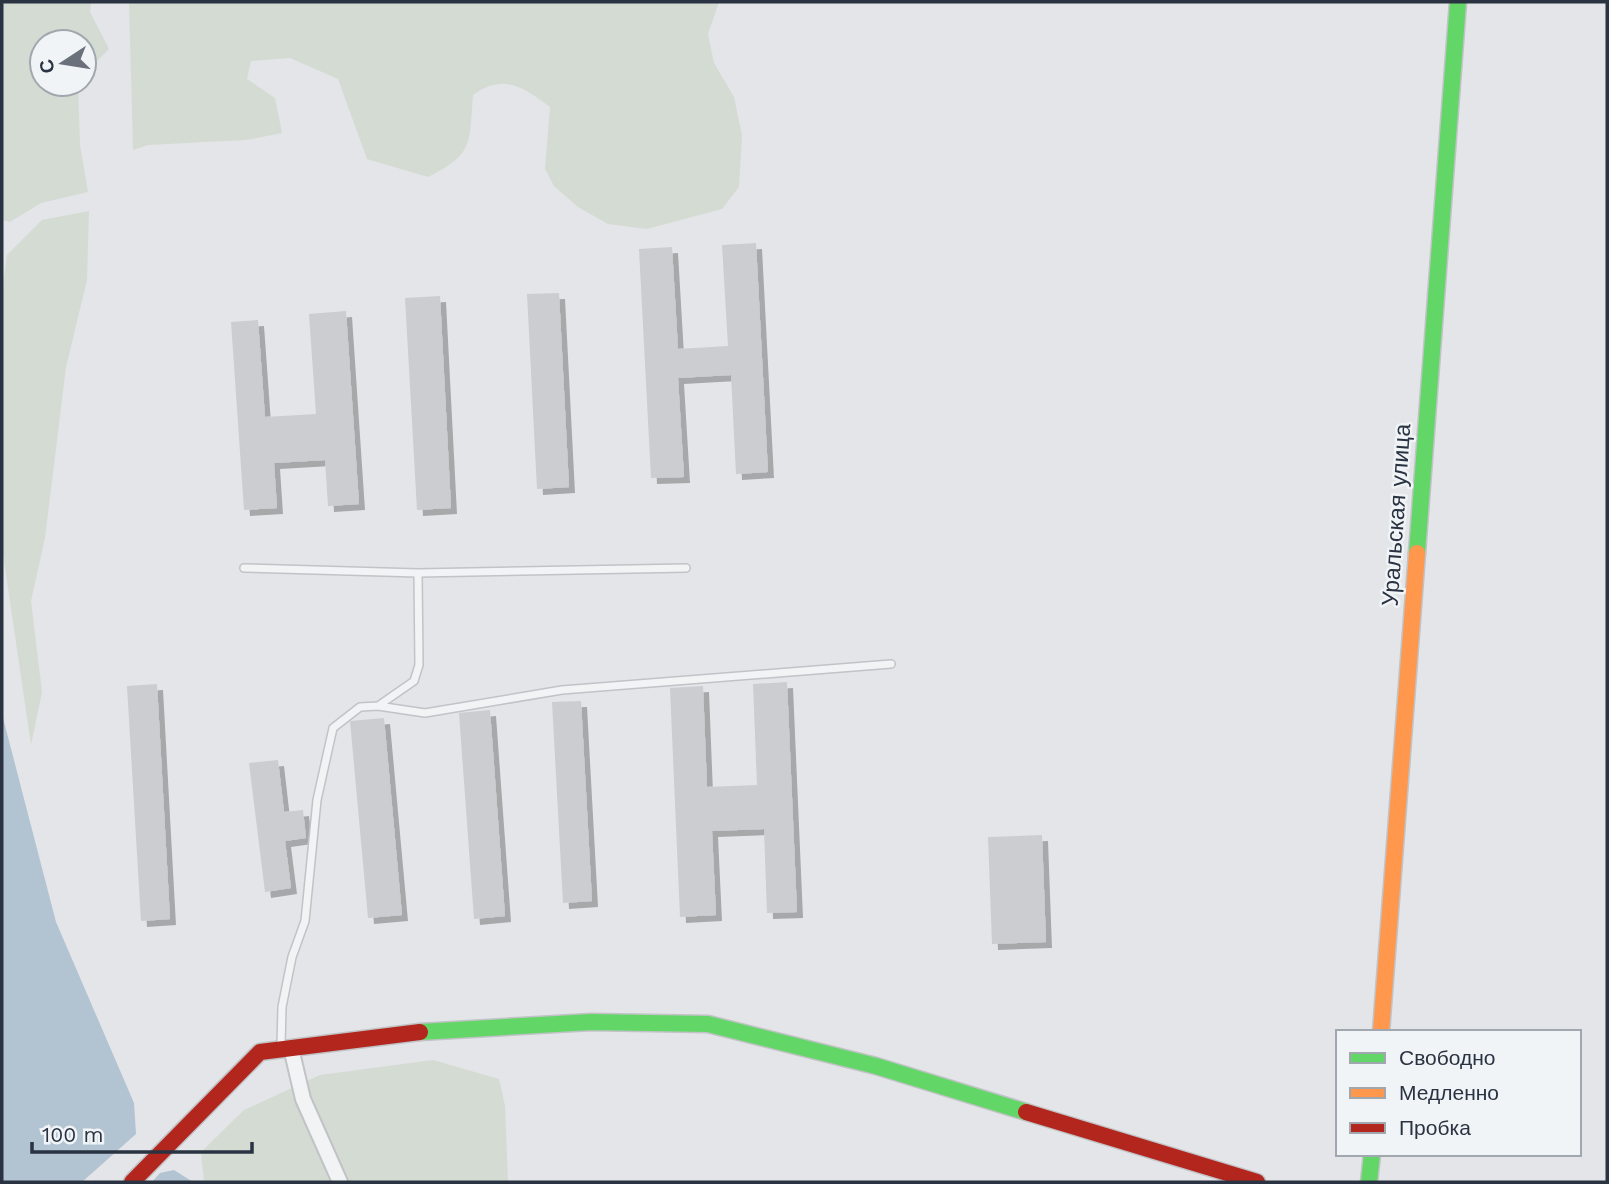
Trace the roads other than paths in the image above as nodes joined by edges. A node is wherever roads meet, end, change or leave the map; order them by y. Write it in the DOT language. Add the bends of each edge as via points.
graph roads {
  1 [pos="1458,2"];
  2 [pos="244,568"];
  3 [pos="686,568"];
  4 [pos="418,573"];
  5 [pos="891,664"];
  6 [pos="378,706"];
  7 [pos="1381,1030"];
  8 [pos="286,1049"];
  9 [pos="1372,1156"];
  10 [pos="132,1182"];
  11 [pos="340,1182"];
  12 [pos="1257,1182"];
  13 [pos="1369,1182"];
  1 -- 7 [label="street, Уральская улица"];
  2 -- 4 [label="lane"];
  3 -- 4 [label="lane"];
  4 -- 6 [label="lane" via="419,665 414,681"];
  5 -- 6 [label="lane" via="562,690 425,713"];
  6 -- 8 [label="lane" via="360,708 333,728 317,800 305,921 282,1006"];
  8 -- 10 [label="street" via="260,1052"];
  8 -- 11 [label="street"];
  8 -- 12 [label="street" via="399,1033 591,1022 708,1024 876,1066"];
  9 -- 13 [label="street"];
}
